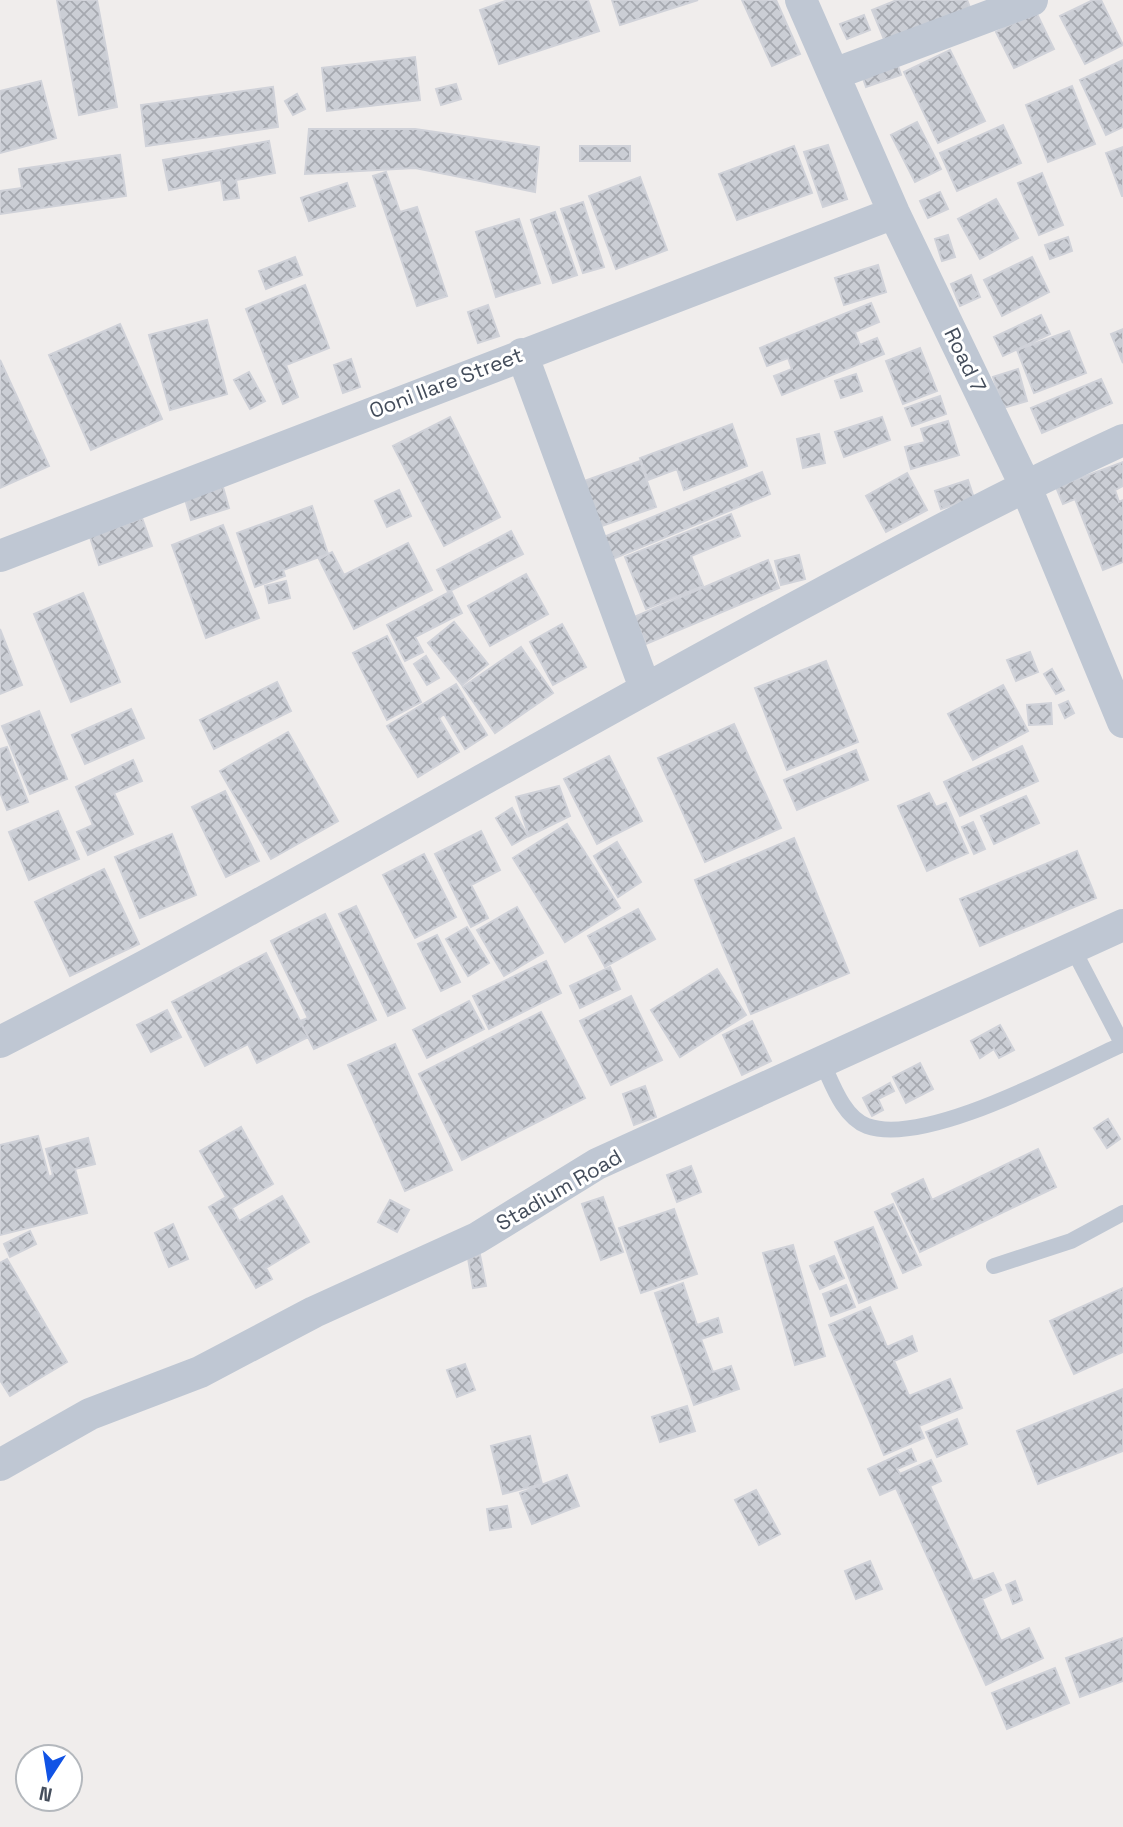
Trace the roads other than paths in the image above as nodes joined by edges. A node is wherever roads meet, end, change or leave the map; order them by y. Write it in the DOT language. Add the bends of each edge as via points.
graph roads {
  1 [pos="802,0"];
  2 [pos="1032,0"];
  3 [pos="834,74"];
  4 [pos="894,213"];
  5 [pos="522,354"];
  6 [pos="1123,440"];
  7 [pos="1025,485"];
  8 [pos="0,555"];
  9 [pos="645,688"];
  10 [pos="1123,722"];
  11 [pos="1123,925"];
  12 [pos="1072,947"];
  13 [pos="0,1042"];
  14 [pos="1123,1044"];
  15 [pos="822,1062"];
  16 [pos="1123,1213"];
  17 [pos="994,1266"];
  18 [pos="0,1465"];
  1 -- 3 [label="street, Road 7"];
  2 -- 3 [label="street"];
  3 -- 4 [label="street, Road 7"];
  4 -- 5 [label="street, Ooni Ilare Street"];
  4 -- 7 [label="street, Road 7"];
  5 -- 8 [label="street, Ooni Ilare Street"];
  5 -- 9 [label="street"];
  6 -- 7 [label="street"];
  7 -- 9 [label="street"];
  7 -- 10 [label="street, Road 7"];
  9 -- 13 [label="street" via="158,962"];
  11 -- 12 [label="street, Stadium Road"];
  12 -- 14 [label="lane"];
  12 -- 15 [label="street, Stadium Road"];
  14 -- 15 [label="lane" via="969,1113 895,1132 864,1125 841,1103"];
  15 -- 18 [label="street, Stadium Road" via="597,1164 477,1238 314,1312 200,1372 90,1414"];
  16 -- 17 [label="lane" via="1071,1241"];
}
